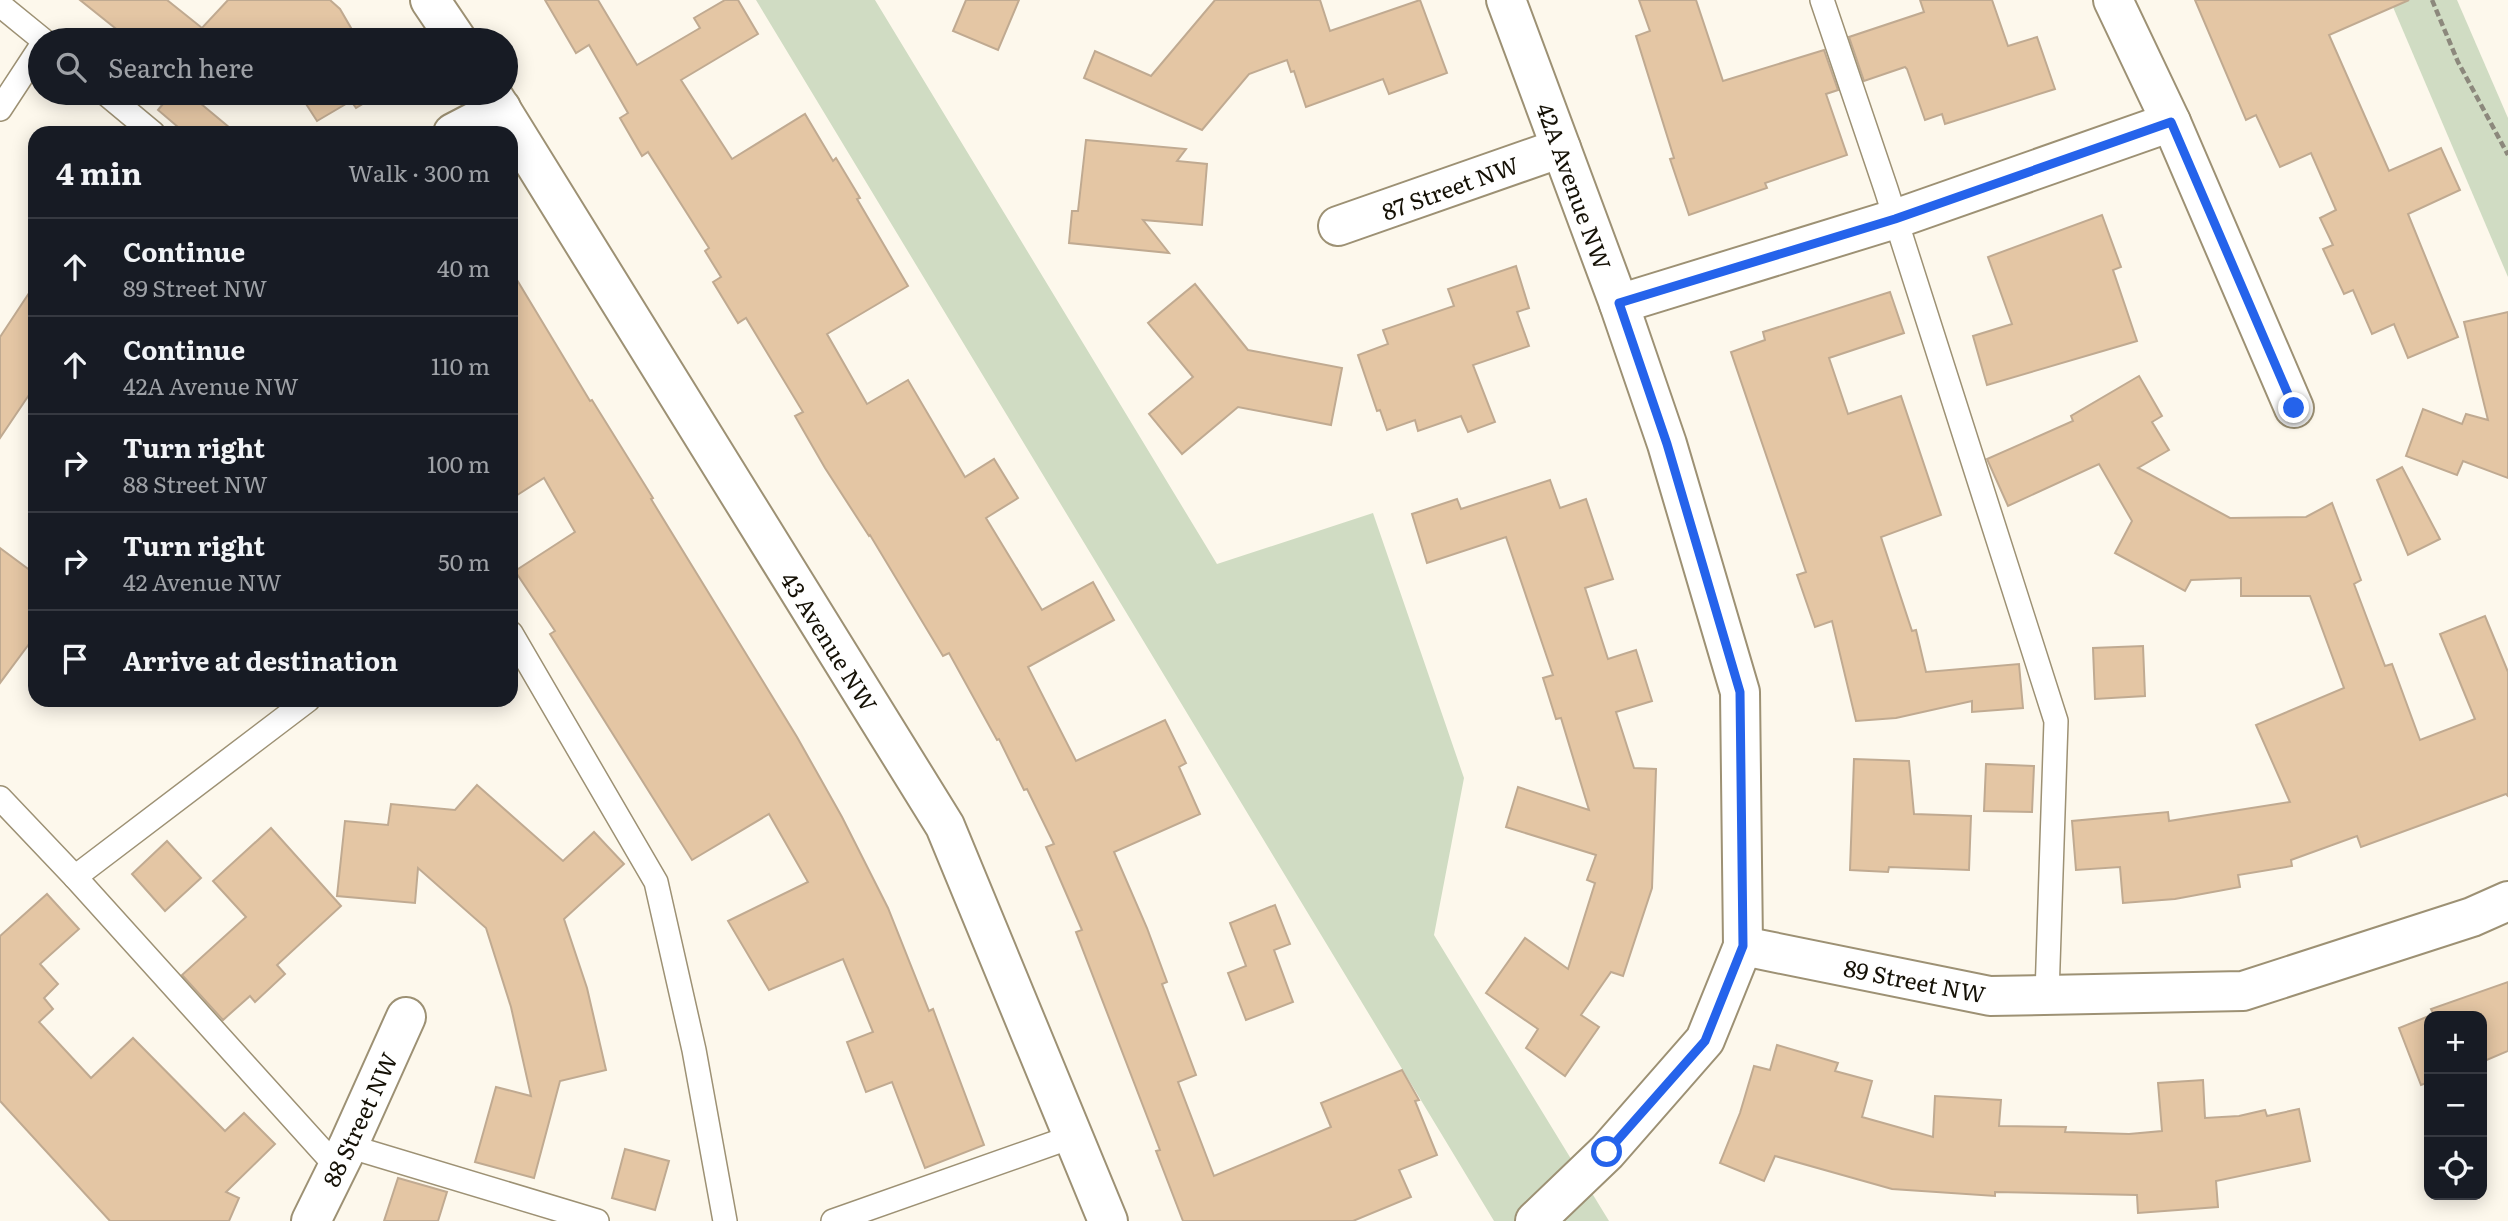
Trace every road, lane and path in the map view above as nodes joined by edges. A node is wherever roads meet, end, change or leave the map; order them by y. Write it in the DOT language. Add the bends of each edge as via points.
graph roads {
  1 [pos="430,0"];
  2 [pos="1506,0"];
  3 [pos="1822,0"];
  4 [pos="2113,0"];
  5 [pos="2432,0"];
  6 [pos="0,5"];
  7 [pos="28,28"];
  8 [pos="449,28"];
  9 [pos="28,66"];
  10 [pos="119,105"];
  11 [pos="489,105"];
  12 [pos="499,105"];
  13 [pos="0,109"];
  14 [pos="2171,122"];
  15 [pos="145,126"];
  16 [pos="462,126"];
  17 [pos="512,126"];
  18 [pos="518,136"];
  19 [pos="1562,148"];
  20 [pos="2508,155"];
  21 [pos="1895,219"];
  22 [pos="1338,226"];
  23 [pos="1619,303"];
  24 [pos="2294,408"];
  25 [pos="518,645"];
  26 [pos="299,707"];
  27 [pos="0,798"];
  28 [pos="75,877"];
  29 [pos="2508,901"];
  30 [pos="1743,946"];
  31 [pos="2047,995"];
  32 [pos="406,1017"];
  33 [pos="1074,1136"];
  34 [pos="343,1156"];
  35 [pos="311,1221"];
  36 [pos="597,1221"];
  37 [pos="725,1221"];
  38 [pos="833,1221"];
  39 [pos="1108,1221"];
  40 [pos="1535,1221"];
  1 -- 8 [label="street"];
  2 -- 19 [label="street, 42A Avenue NW"];
  3 -- 21 [label="lane"];
  4 -- 14 [label="street"];
  5 -- 20 [label="path" via="2458,62"];
  6 -- 7 [label="lane"];
  9 -- 13 [label="lane"];
  10 -- 15 [label="lane"];
  11 -- 16 [label="street"];
  12 -- 17 [label="street, 43 Avenue NW"];
  14 -- 21 [label="street"];
  14 -- 24 [label="street"];
  18 -- 33 [label="street, 43 Avenue NW" via="945,826"];
  19 -- 22 [label="street, 87 Street NW"];
  19 -- 23 [label="street, 42A Avenue NW"];
  21 -- 23 [label="street"];
  21 -- 31 [label="lane" via="2056,721"];
  23 -- 30 [label="street, 42A Avenue NW" via="1667,444 1740,692"];
  25 -- 37 [label="lane" via="656,882 694,1050"];
  26 -- 28 [label="lane"];
  27 -- 28 [label="lane"];
  28 -- 34 [label="lane"];
  29 -- 31 [label="street, 89 Street NW" via="2472,917 2243,991"];
  30 -- 31 [label="street, 89 Street NW" via="1990,996"];
  30 -- 40 [label="street" via="1705,1041 1607,1152"];
  32 -- 34 [label="street, 88 Street NW"];
  33 -- 38 [label="lane"];
  33 -- 39 [label="street, 43 Avenue NW"];
  34 -- 35 [label="street, 88 Street NW"];
  34 -- 36 [label="lane"];
}
